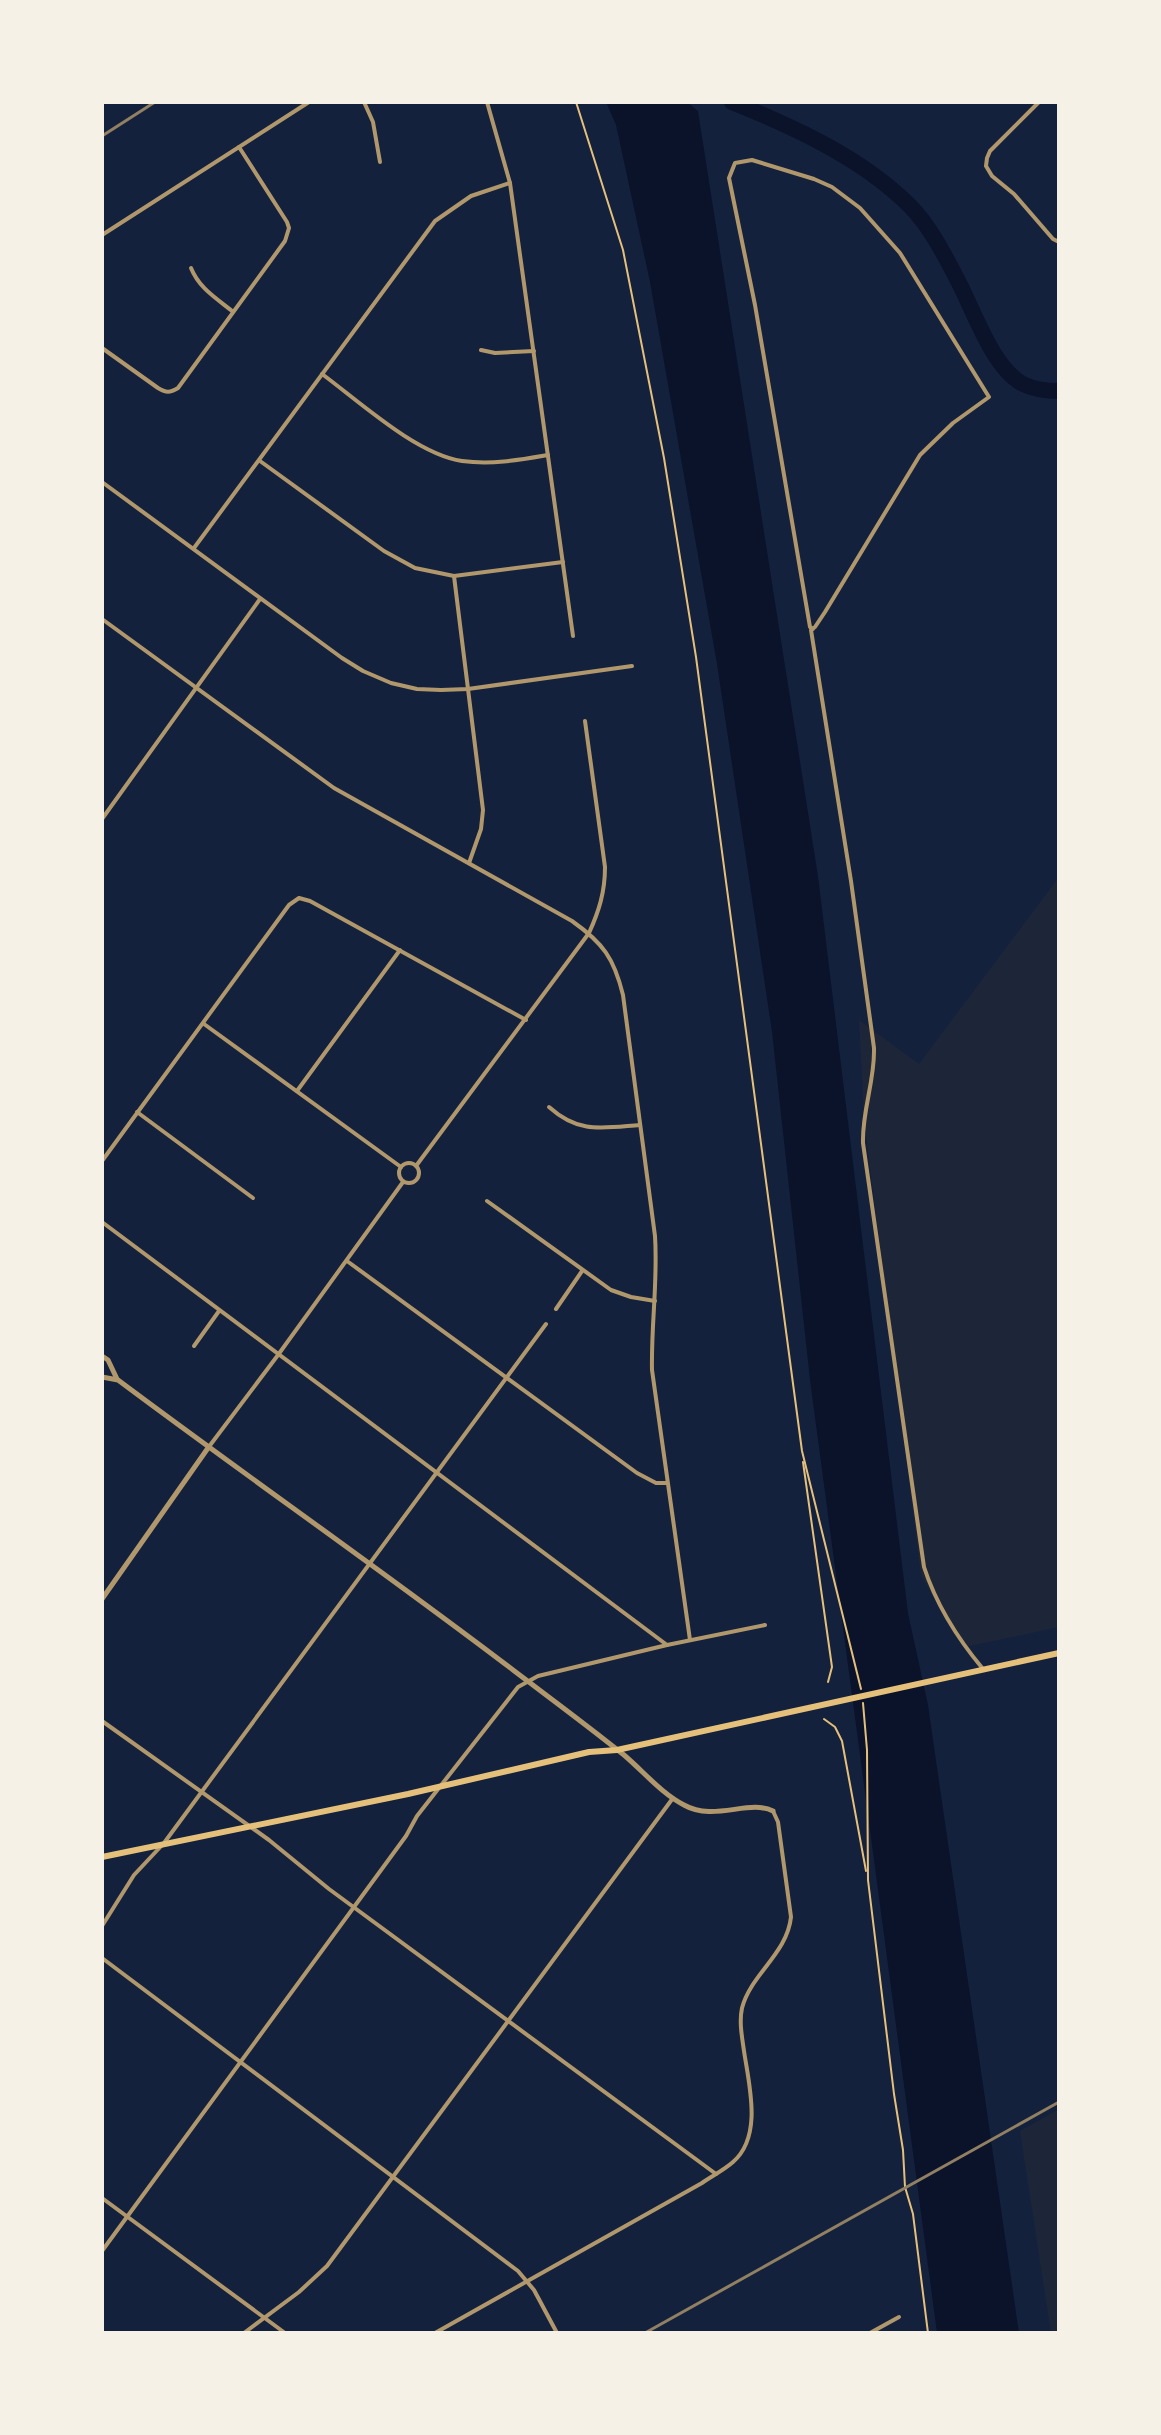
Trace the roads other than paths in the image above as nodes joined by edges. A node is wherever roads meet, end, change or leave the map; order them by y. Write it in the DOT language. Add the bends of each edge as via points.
graph roads {
  1 [pos="309,102"];
  2 [pos="364,102"];
  3 [pos="487,102"];
  4 [pos="1039,102"];
  5 [pos="239,147"];
  6 [pos="380,162"];
  7 [pos="510,183"];
  8 [pos="102,235"];
  9 [pos="1059,242"];
  10 [pos="191,268"];
  11 [pos="232,311"];
  12 [pos="102,348"];
  13 [pos="481,350"];
  14 [pos="534,351"];
  15 [pos="321,374"];
  16 [pos="548,455"];
  17 [pos="260,461"];
  18 [pos="102,482"];
  19 [pos="194,548"];
  20 [pos="563,562"];
  21 [pos="454,576"];
  22 [pos="260,599"];
  23 [pos="102,619"];
  24 [pos="812,630"];
  25 [pos="573,636"];
  26 [pos="632,666"];
  27 [pos="197,688"];
  28 [pos="468,689"];
  29 [pos="585,721"];
  30 [pos="102,819"];
  31 [pos="469,863"];
  32 [pos="589,933"];
  33 [pos="400,950"];
  34 [pos="526,1020"];
  35 [pos="204,1024"];
  36 [pos="297,1091"];
  37 [pos="549,1107"];
  38 [pos="137,1112"];
  39 [pos="640,1125"];
  40 [pos="102,1161"];
  41 [pos="416,1166"];
  42 [pos="401,1167"];
  43 [pos="403,1182"];
  44 [pos="253,1198"];
  45 [pos="487,1201"];
  46 [pos="102,1222"];
  47 [pos="347,1261"];
  48 [pos="582,1271"];
  49 [pos="655,1301"];
  50 [pos="556,1309"];
  51 [pos="219,1311"];
  52 [pos="546,1324"];
  53 [pos="194,1346"];
  54 [pos="278,1355"];
  55 [pos="102,1356"];
  56 [pos="506,1376"];
  57 [pos="102,1377"];
  58 [pos="118,1380"];
  59 [pos="208,1448"];
  60 [pos="436,1472"];
  61 [pos="667,1483"];
  62 [pos="370,1564"];
  63 [pos="102,1599"];
  64 [pos="765,1625"];
  65 [pos="690,1640"];
  66 [pos="667,1645"];
  67 [pos="1059,1653"];
  68 [pos="983,1670"];
  69 [pos="527,1681"];
  70 [pos="102,1721"];
  71 [pos="617,1750"];
  72 [pos="440,1787"];
  73 [pos="200,1792"];
  74 [pos="673,1798"];
  75 [pos="773,1811"];
  76 [pos="248,1826"];
  77 [pos="164,1843"];
  78 [pos="102,1857"];
  79 [pos="354,1906"];
  80 [pos="102,1926"];
  81 [pos="102,1958"];
  82 [pos="509,2021"];
  83 [pos="241,2062"];
  84 [pos="716,2174"];
  85 [pos="395,2177"];
  86 [pos="102,2198"];
  87 [pos="127,2217"];
  88 [pos="102,2251"];
  89 [pos="528,2281"];
  90 [pos="899,2317"];
  91 [pos="264,2318"];
  92 [pos="244,2333"];
  93 [pos="285,2333"];
  94 [pos="435,2333"];
  95 [pos="557,2333"];
  96 [pos="870,2333"];
  1 -- 5 [label="street"];
  2 -- 6 [label="street"];
  3 -- 7 [label="street"];
  4 -- 9 [label="street" via="990,151 986,166"];
  5 -- 8 [label="street"];
  5 -- 11 [label="street" via="289,228 285,241"];
  7 -- 14 [label="street"];
  7 -- 15 [label="street" via="471,196 435,221"];
  10 -- 11 [label="street" via="203,288"];
  11 -- 12 [label="street" via="171,392"];
  13 -- 14 [label="street"];
  14 -- 16 [label="street"];
  15 -- 16 [label="street" via="431,452 497,463"];
  15 -- 17 [label="street"];
  16 -- 20 [label="street"];
  17 -- 19 [label="street"];
  17 -- 21 [label="street" via="396,559 429,573"];
  18 -- 19 [label="street"];
  19 -- 22 [label="street"];
  20 -- 21 [label="street"];
  20 -- 25 [label="street"];
  21 -- 28 [label="street"];
  22 -- 27 [label="street"];
  22 -- 28 [label="street" via="377,677 417,689"];
  23 -- 27 [label="street"];
  24 -- 24 [label="street" via="920,455 989,397 900,253 866,213 814,179 752,160 735,163 729,178"];
  24 -- 68 [label="street" via="874,1048 863,1143 924,1567 963,1645"];
  26 -- 28 [label="street"];
  27 -- 30 [label="street"];
  27 -- 31 [label="street" via="334,788"];
  28 -- 31 [label="street" via="483,810"];
  29 -- 32 [label="street" via="605,867 605,887"];
  31 -- 32 [label="street"];
  32 -- 34 [label="street"];
  32 -- 39 [label="street" via="604,947 621,985"];
  33 -- 34 [label="street"];
  33 -- 35 [label="street" via="299,898"];
  33 -- 36 [label="street"];
  34 -- 41 [label="street"];
  35 -- 36 [label="street"];
  35 -- 38 [label="street"];
  36 -- 42 [label="street"];
  37 -- 39 [label="street" via="588,1128"];
  38 -- 40 [label="street"];
  38 -- 44 [label="street"];
  39 -- 49 [label="street" via="655,1236"];
  41 -- 42 [label="street"];
  41 -- 43 [label="street" via="418,1178"];
  42 -- 43 [label="street"];
  43 -- 47 [label="street"];
  45 -- 48 [label="street"];
  46 -- 51 [label="street"];
  47 -- 54 [label="street"];
  47 -- 56 [label="street"];
  48 -- 49 [label="street" via="611,1290"];
  48 -- 50 [label="street"];
  49 -- 61 [label="street" via="652,1370"];
  51 -- 53 [label="street"];
  51 -- 54 [label="street"];
  52 -- 56 [label="street"];
  54 -- 59 [label="street"];
  54 -- 60 [label="street"];
  55 -- 58 [label="street"];
  56 -- 60 [label="street"];
  56 -- 61 [label="street" via="637,1473"];
  57 -- 58 [label="street"];
  58 -- 59 [label="street"];
  59 -- 62 [label="street"];
  59 -- 63 [label="street"];
  60 -- 62 [label="street"];
  60 -- 66 [label="street"];
  61 -- 65 [label="street"];
  62 -- 69 [label="street"];
  62 -- 73 [label="street"];
  64 -- 65 [label="street"];
  65 -- 66 [label="street"];
  66 -- 69 [label="street"];
  67 -- 68 [label="main road"];
  68 -- 71 [label="main road"];
  69 -- 71 [label="street"];
  69 -- 72 [label="street"];
  70 -- 73 [label="street"];
  71 -- 72 [label="main road"];
  71 -- 74 [label="street"];
  72 -- 76 [label="main road"];
  72 -- 79 [label="street"];
  73 -- 76 [label="street"];
  73 -- 77 [label="street"];
  74 -- 75 [label="street" via="700,1811"];
  74 -- 82 [label="street"];
  75 -- 84 [label="street" via="791,1923 743,2003 751,2120 741,2152"];
  76 -- 77 [label="main road"];
  76 -- 79 [label="street"];
  77 -- 78 [label="main road"];
  77 -- 80 [label="street" via="134,1875"];
  79 -- 82 [label="street"];
  79 -- 83 [label="street"];
  81 -- 83 [label="street"];
  82 -- 84 [label="street"];
  82 -- 85 [label="street"];
  83 -- 85 [label="street"];
  83 -- 87 [label="street"];
  84 -- 89 [label="street"];
  85 -- 89 [label="street"];
  85 -- 91 [label="street" via="327,2266"];
  86 -- 87 [label="street"];
  87 -- 88 [label="street"];
  87 -- 91 [label="street"];
  89 -- 94 [label="street"];
  89 -- 95 [label="street"];
  90 -- 96 [label="street"];
  91 -- 92 [label="street"];
  91 -- 93 [label="street"];
}
